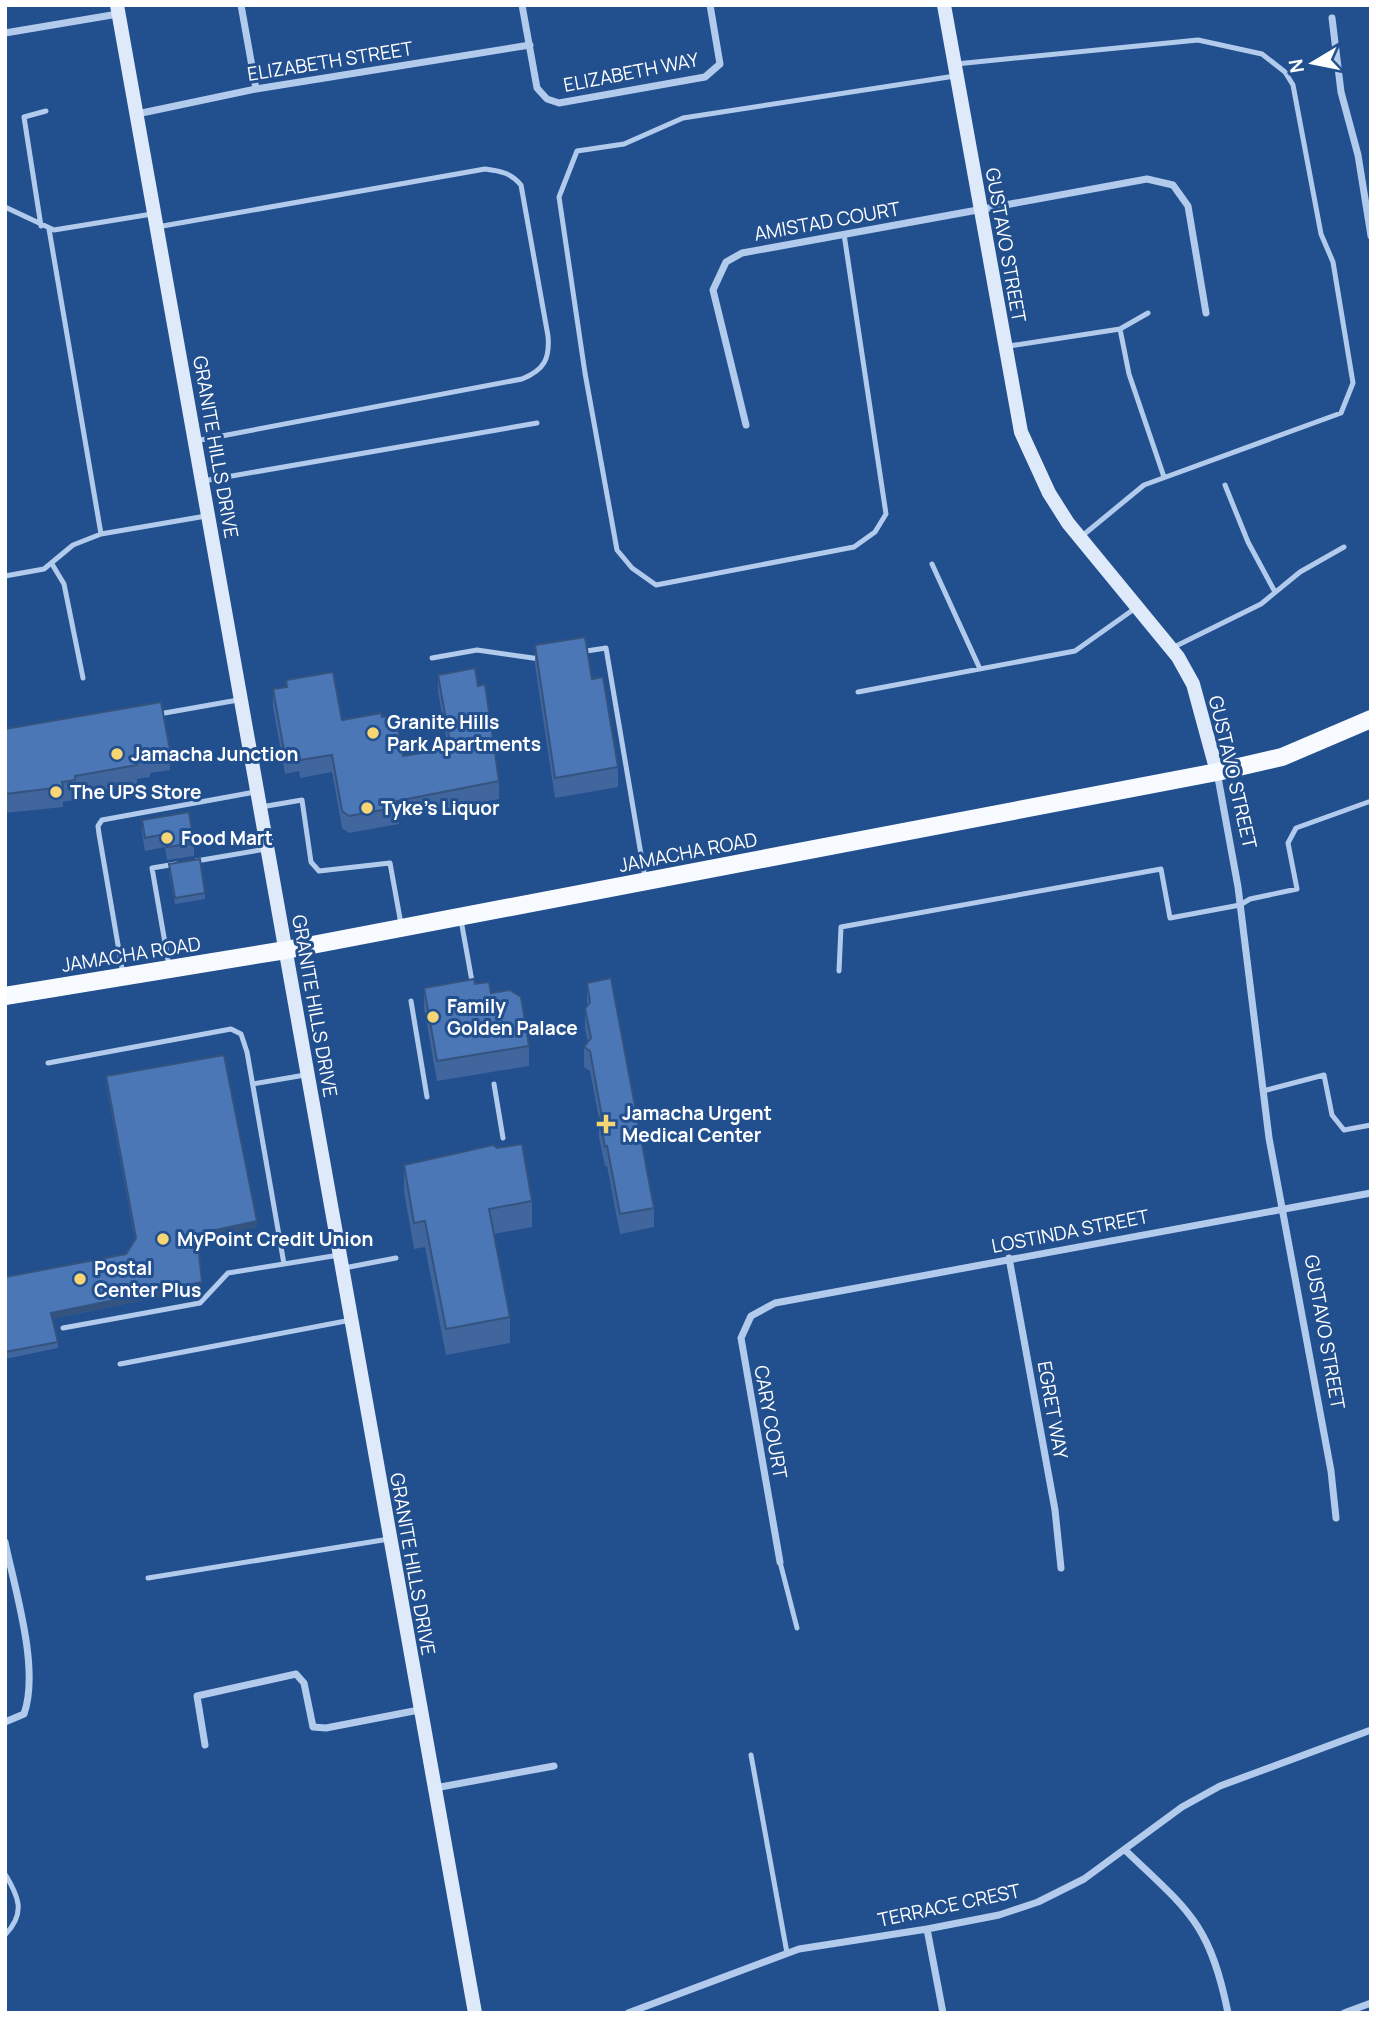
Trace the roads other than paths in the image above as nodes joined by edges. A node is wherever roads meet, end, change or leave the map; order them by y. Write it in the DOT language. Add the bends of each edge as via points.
graph roads {
  1 [pos="241,5"];
  2 [pos="522,5"];
  3 [pos="710,5"];
  4 [pos="944,5"];
  5 [pos="117,9"];
  6 [pos="1332,18"];
  7 [pos="5,33"];
  8 [pos="530,45"];
  9 [pos="954,70"];
  10 [pos="256,89"];
  11 [pos="46,111"];
  12 [pos="137,114"];
  13 [pos="5,207"];
  14 [pos="980,209"];
  15 [pos="156,220"];
  16 [pos="41,226"];
  17 [pos="49,229"];
  18 [pos="844,234"];
  19 [pos="1371,236"];
  20 [pos="1148,313"];
  21 [pos="1206,313"];
  22 [pos="1120,329"];
  23 [pos="1005,347"];
  24 [pos="537,423"];
  25 [pos="746,425"];
  26 [pos="195,441"];
  27 [pos="1164,477"];
  28 [pos="203,481"];
  29 [pos="1225,485"];
  30 [pos="209,516"];
  31 [pos="102,534"];
  32 [pos="1080,538"];
  33 [pos="1344,547"];
  34 [pos="52,564"];
  35 [pos="932,564"];
  36 [pos="5,576"];
  37 [pos="1275,592"];
  38 [pos="1137,607"];
  39 [pos="1171,649"];
  40 [pos="569,654"];
  41 [pos="432,658"];
  42 [pos="545,658"];
  43 [pos="980,669"];
  44 [pos="83,678"];
  45 [pos="858,692"];
  46 [pos="242,699"];
  47 [pos="148,716"];
  48 [pos="1371,719"];
  49 [pos="1217,772"];
  50 [pos="258,792"];
  51 [pos="1371,801"];
  52 [pos="261,807"];
  53 [pos="268,848"];
  54 [pos="646,881"];
  55 [pos="1240,905"];
  56 [pos="460,916"];
  57 [pos="402,927"];
  58 [pos="286,950"];
  59 [pos="169,969"];
  60 [pos="839,971"];
  61 [pos="124,976"];
  62 [pos="473,990"];
  63 [pos="5,996"];
  64 [pos="411,1001"];
  65 [pos="48,1063"];
  66 [pos="308,1075"];
  67 [pos="253,1084"];
  68 [pos="494,1084"];
  69 [pos="1263,1091"];
  70 [pos="427,1097"];
  71 [pos="1371,1125"];
  72 [pos="503,1138"];
  73 [pos="1371,1194"];
  74 [pos="1282,1208"];
  75 [pos="396,1258"];
  76 [pos="1009,1258"];
  77 [pos="340,1262"];
  78 [pos="284,1264"];
  79 [pos="775,1303"];
  80 [pos="351,1320"];
  81 [pos="63,1328"];
  82 [pos="120,1364"];
  83 [pos="1336,1518"];
  84 [pos="389,1539"];
  85 [pos="5,1542"];
  86 [pos="780,1562"];
  87 [pos="1061,1568"];
  88 [pos="148,1577"];
  89 [pos="797,1628"];
  90 [pos="419,1710"];
  91 [pos="5,1722"];
  92 [pos="1371,1730"];
  93 [pos="205,1745"];
  94 [pos="751,1755"];
  95 [pos="554,1766"];
  96 [pos="435,1788"];
  97 [pos="1125,1850"];
  98 [pos="5,1874"];
  99 [pos="927,1929"];
  100 [pos="5,1936"];
  101 [pos="786,1952"];
  102 [pos="1371,2003"];
  103 [pos="475,2013"];
  104 [pos="628,2013"];
  105 [pos="943,2013"];
  106 [pos="1228,2013"];
  107 [pos="1344,2013"];
  1 -- 10 [label="street"];
  2 -- 8 [label="street"];
  3 -- 8 [label="street, ELIZABETH WAY" via="720,64 705,77 559,103 537,88"];
  4 -- 9 [label="street, GUSTAVO STREET"];
  5 -- 7 [label="street"];
  5 -- 12 [label="street, GRANITE HILLS DRIVE"];
  6 -- 19 [label="street" via="1341,92 1358,155"];
  8 -- 10 [label="street, ELIZABETH STREET"];
  9 -- 14 [label="street, GUSTAVO STREET"];
  9 -- 18 [label="lane" via="683,118 624,144 577,151 559,197 587,386 617,550 656,585 854,547 875,532 886,514"];
  9 -- 27 [label="lane" via="1198,40 1262,54 1285,72 1293,86 1321,234 1333,262 1353,383 1341,413"];
  10 -- 12 [label="street, ELIZABETH STREET"];
  11 -- 16 [label="lane" via="24,117"];
  12 -- 15 [label="street, GRANITE HILLS DRIVE"];
  13 -- 16 [label="lane"];
  14 -- 18 [label="street, AMISTAD COURT"];
  14 -- 21 [label="street, AMISTAD COURT" via="1147,179 1173,185 1188,206"];
  14 -- 23 [label="street, GUSTAVO STREET"];
  15 -- 17 [label="lane"];
  15 -- 26 [label="street, GRANITE HILLS DRIVE"];
  15 -- 26 [label="lane" via="485,169 500,171 521,185 548,336 548,359 522,379"];
  16 -- 17 [label="lane"];
  17 -- 31 [label="lane"];
  18 -- 25 [label="street, AMISTAD COURT" via="742,253 726,262 713,290"];
  20 -- 22 [label="lane"];
  22 -- 23 [label="lane"];
  22 -- 27 [label="lane" via="1129,374"];
  23 -- 32 [label="street, GUSTAVO STREET" via="1021,432 1049,493"];
  24 -- 28 [label="lane"];
  26 -- 28 [label="street, GRANITE HILLS DRIVE"];
  27 -- 32 [label="lane" via="1144,485"];
  28 -- 30 [label="street, GRANITE HILLS DRIVE"];
  29 -- 37 [label="lane"];
  30 -- 31 [label="lane"];
  30 -- 46 [label="street, GRANITE HILLS DRIVE"];
  31 -- 34 [label="lane" via="73,545"];
  32 -- 38 [label="street, GUSTAVO STREET"];
  33 -- 37 [label="lane"];
  34 -- 36 [label="lane"];
  34 -- 44 [label="lane" via="64,584"];
  35 -- 43 [label="lane"];
  37 -- 39 [label="lane" via="1261,604"];
  38 -- 39 [label="street, GUSTAVO STREET"];
  38 -- 43 [label="lane" via="1075,652"];
  39 -- 49 [label="street, GUSTAVO STREET" via="1193,684"];
  40 -- 54 [label="lane" via="606,648"];
  41 -- 42 [label="lane" via="477,650 532,660"];
  43 -- 45 [label="lane"];
  46 -- 47 [label="lane"];
  46 -- 50 [label="street, GRANITE HILLS DRIVE"];
  48 -- 49 [label="main road, JAMACHA ROAD" via="1282,757"];
  49 -- 54 [label="main road, JAMACHA ROAD"];
  49 -- 55 [label="street, GUSTAVO STREET"];
  50 -- 52 [label="street, GRANITE HILLS DRIVE"];
  50 -- 61 [label="lane" via="102,820 99,834"];
  51 -- 55 [label="lane" via="1296,828 1288,844 1297,888"];
  52 -- 53 [label="street, GRANITE HILLS DRIVE"];
  52 -- 57 [label="lane" via="302,800 312,862 319,871 390,863"];
  53 -- 58 [label="street, GRANITE HILLS DRIVE"];
  53 -- 59 [label="lane" via="152,868"];
  54 -- 56 [label="main road, JAMACHA ROAD"];
  55 -- 60 [label="lane" via="1170,918 1161,869 841,927"];
  55 -- 69 [label="street, GUSTAVO STREET"];
  56 -- 57 [label="main road, JAMACHA ROAD"];
  56 -- 62 [label="lane"];
  57 -- 58 [label="main road, JAMACHA ROAD"];
  58 -- 59 [label="main road, JAMACHA ROAD"];
  58 -- 66 [label="street, GRANITE HILLS DRIVE"];
  59 -- 61 [label="main road, JAMACHA ROAD"];
  61 -- 63 [label="main road, JAMACHA ROAD"];
  64 -- 70 [label="lane"];
  65 -- 67 [label="lane" via="231,1029 244,1038"];
  66 -- 67 [label="lane"];
  66 -- 77 [label="street, GRANITE HILLS DRIVE"];
  67 -- 78 [label="lane"];
  68 -- 72 [label="lane"];
  69 -- 71 [label="lane" via="1324,1075 1336,1124 1344,1130"];
  69 -- 74 [label="street, GUSTAVO STREET"];
  73 -- 74 [label="street, LOSTINDA STREET"];
  74 -- 76 [label="street, LOSTINDA STREET"];
  74 -- 83 [label="street, GUSTAVO STREET"];
  75 -- 77 [label="lane"];
  76 -- 79 [label="street, LOSTINDA STREET"];
  76 -- 87 [label="street, EGRET WAY" via="1055,1510"];
  77 -- 78 [label="lane"];
  77 -- 80 [label="street, GRANITE HILLS DRIVE"];
  78 -- 81 [label="lane" via="228,1273 200,1303"];
  79 -- 86 [label="street, CARY COURT" via="751,1316 741,1338"];
  80 -- 82 [label="lane"];
  80 -- 84 [label="street, GRANITE HILLS DRIVE"];
  84 -- 88 [label="lane"];
  84 -- 90 [label="street, GRANITE HILLS DRIVE"];
  85 -- 91 [label="street" via="31,1695 24,1714"];
  86 -- 89 [label="lane"];
  90 -- 93 [label="street" via="313,1727 304,1683 296,1674 197,1696"];
  90 -- 96 [label="street, GRANITE HILLS DRIVE"];
  92 -- 97 [label="street, TERRACE CREST" via="1220,1786 1182,1807"];
  94 -- 101 [label="lane"];
  95 -- 96 [label="street"];
  96 -- 103 [label="street, GRANITE HILLS DRIVE"];
  97 -- 99 [label="street, TERRACE CREST" via="1084,1879 1038,1902"];
  97 -- 106 [label="street" via="1189,1911 1219,1968"];
  98 -- 100 [label="lane" via="19,1898 18,1916"];
  99 -- 101 [label="street, TERRACE CREST"];
  99 -- 105 [label="street"];
  101 -- 104 [label="street, TERRACE CREST"];
  102 -- 107 [label="street"];
}
